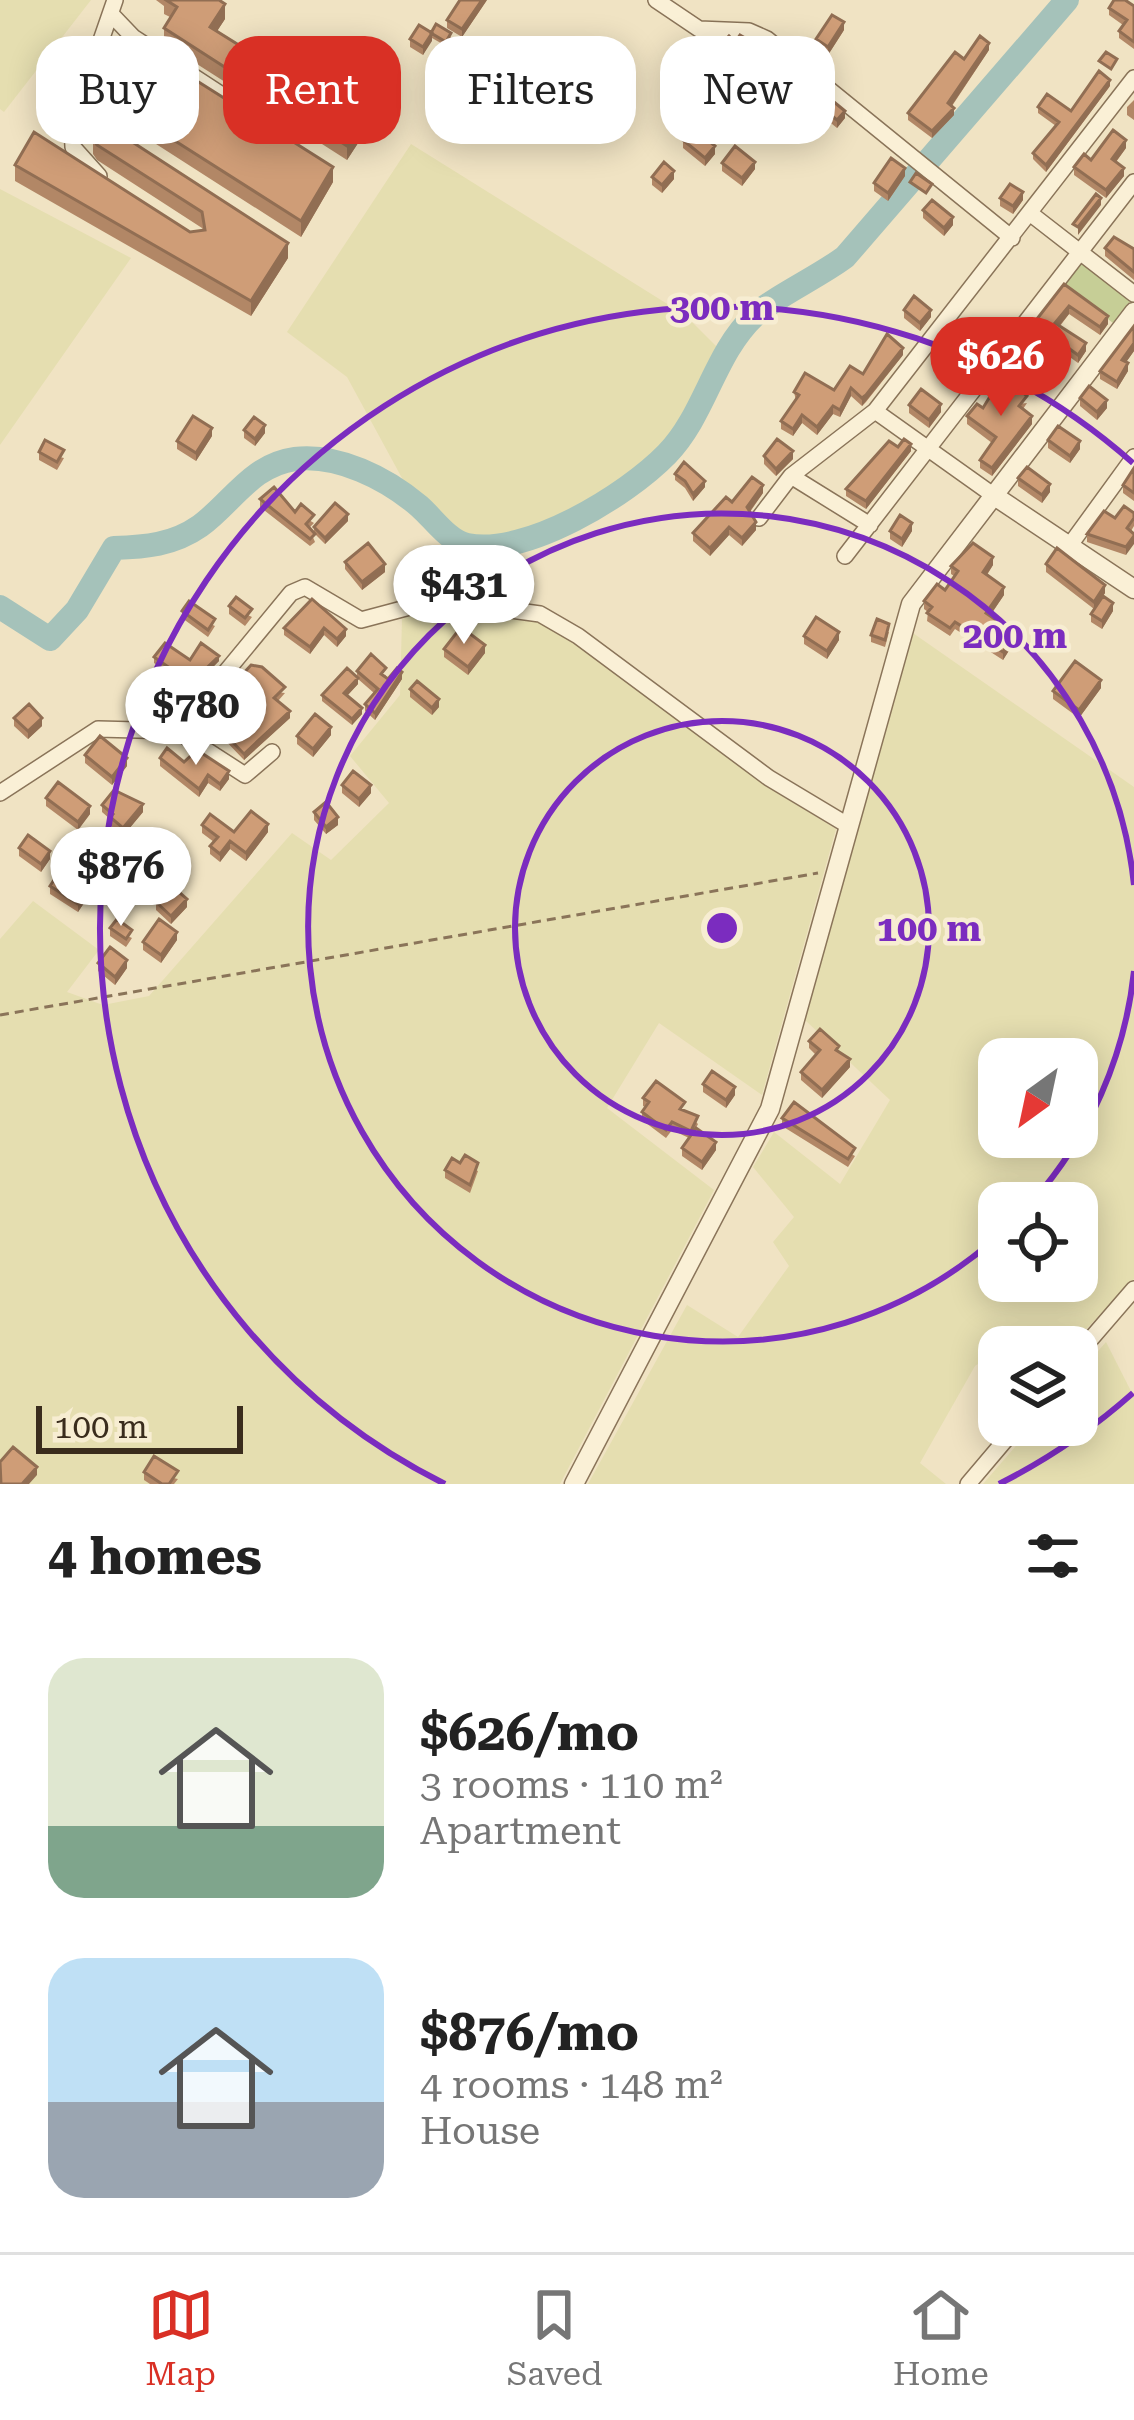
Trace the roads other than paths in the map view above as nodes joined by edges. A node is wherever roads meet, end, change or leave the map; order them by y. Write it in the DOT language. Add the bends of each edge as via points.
graph roads {
  1 [pos="656,0"];
  2 [pos="113,7"];
  3 [pos="104,36"];
  4 [pos="1134,78"];
  5 [pos="74,144"];
  6 [pos="134,144"];
  7 [pos="138,147"];
  8 [pos="305,150"];
  9 [pos="107,181"];
  10 [pos="1134,182"];
  11 [pos="1031,214"];
  12 [pos="1012,238"];
  13 [pos="1081,254"];
  14 [pos="1134,294"];
  15 [pos="1134,311"];
  16 [pos="875,412"];
  17 [pos="929,451"];
  18 [pos="1134,457"];
  19 [pos="791,476"];
  20 [pos="993,495"];
  21 [pos="759,518"];
  22 [pos="870,525"];
  23 [pos="1070,545"];
  24 [pos="845,556"];
  25 [pos="1134,589"];
  26 [pos="177,731"];
  27 [pos="272,752"];
  28 [pos="0,794"];
  29 [pos="849,826"];
  30 [pos="1134,1289"];
  31 [pos="1098,1331"];
  32 [pos="1000,1446"];
  33 [pos="574,1484"];
  34 [pos="968,1484"];
  1 -- 12 [label="street" via="699,29 766,39"];
  2 -- 3 [label="street"];
  2 -- 8 [label="street" via="133,37"];
  4 -- 11 [label="street"];
  5 -- 9 [label="street"];
  6 -- 7 [label="street"];
  10 -- 13 [label="street"];
  11 -- 12 [label="street"];
  11 -- 13 [label="street"];
  12 -- 16 [label="street"];
  13 -- 14 [label="street"];
  13 -- 17 [label="street"];
  15 -- 20 [label="street"];
  16 -- 17 [label="street"];
  16 -- 19 [label="street"];
  17 -- 20 [label="street"];
  17 -- 22 [label="street"];
  18 -- 23 [label="street"];
  19 -- 21 [label="street"];
  19 -- 22 [label="street"];
  20 -- 23 [label="street"];
  20 -- 29 [label="street" via="911,604"];
  22 -- 24 [label="street"];
  23 -- 25 [label="street"];
  26 -- 27 [label="street" via="245,775"];
  26 -- 28 [label="street" via="98,729"];
  26 -- 29 [label="street" via="298,588 362,620 436,600 478,602 564,626 769,778"];
  29 -- 33 [label="street" via="770,1109"];
  30 -- 31 [label="street"];
  32 -- 34 [label="street"];
}
